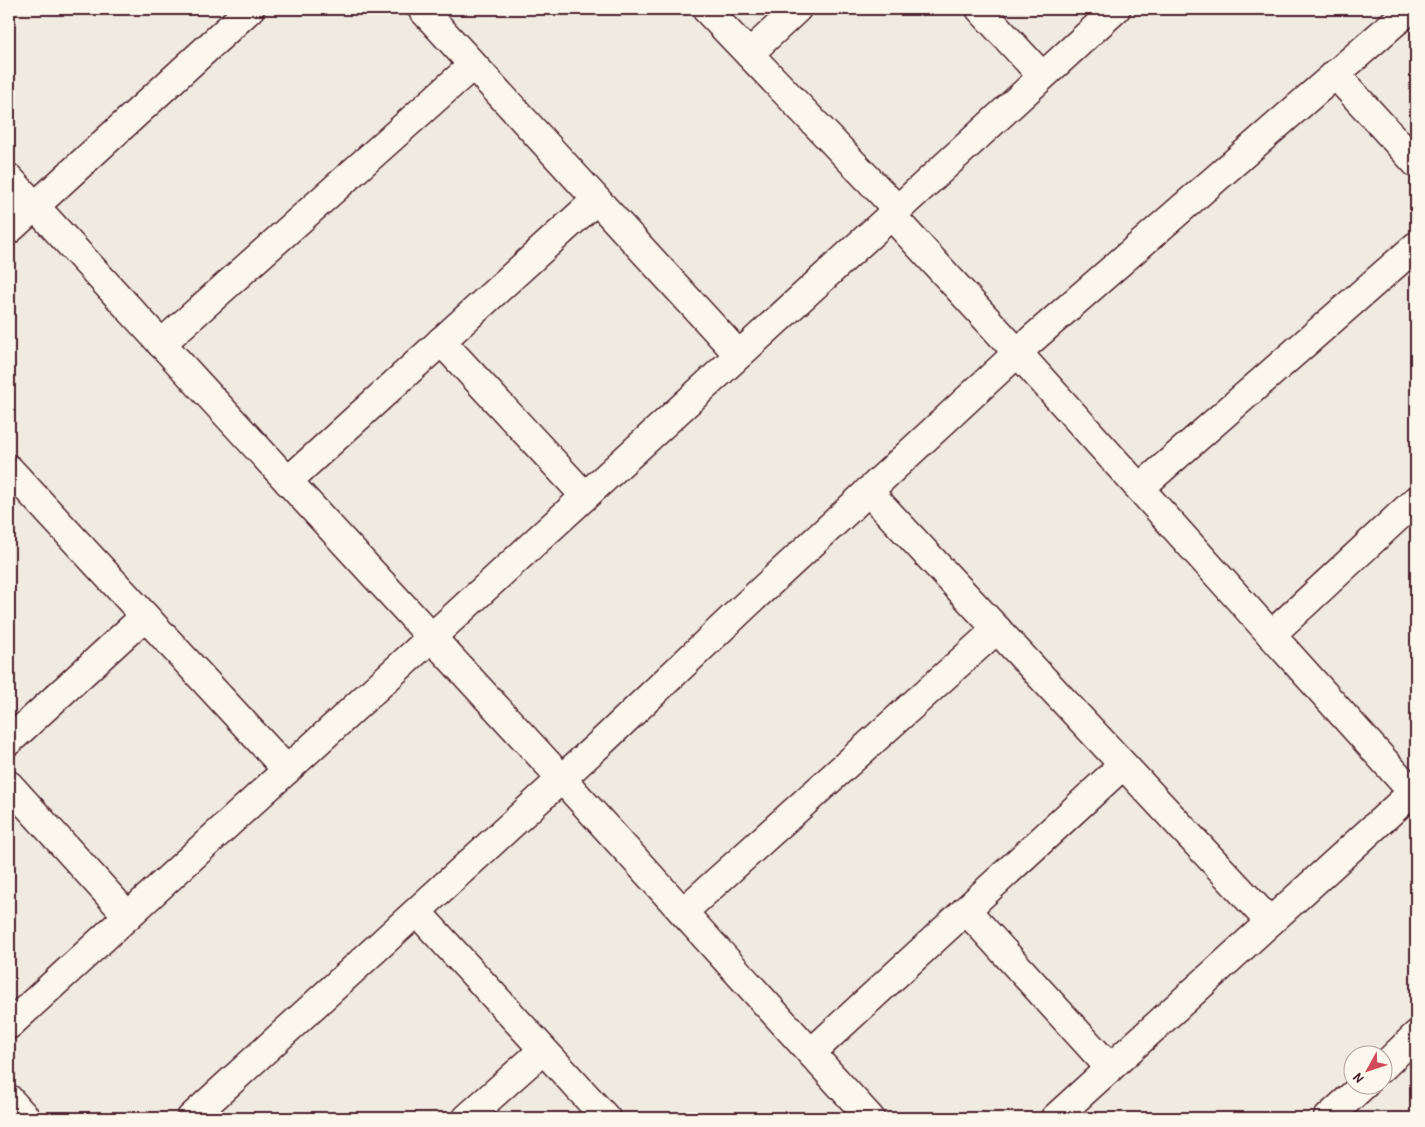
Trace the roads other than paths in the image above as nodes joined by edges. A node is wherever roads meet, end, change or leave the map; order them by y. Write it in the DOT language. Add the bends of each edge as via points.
graph roads {
  1 [pos="250,9"];
  2 [pos="422,9"];
  3 [pos="706,9"];
  4 [pos="798,9"];
  5 [pos="980,9"];
  6 [pos="1116,9"];
  7 [pos="1410,9"];
  8 [pos="749,54"];
  9 [pos="473,65"];
  10 [pos="1335,74"];
  11 [pos="1042,76"];
  12 [pos="1416,163"];
  13 [pos="9,178"];
  14 [pos="596,200"];
  15 [pos="35,206"];
  16 [pos="893,211"];
  17 [pos="9,230"];
  18 [pos="1416,246"];
  19 [pos="441,341"];
  20 [pos="162,344"];
  21 [pos="1017,352"];
  22 [pos="738,354"];
  23 [pos="12,479"];
  24 [pos="288,481"];
  25 [pos="1140,488"];
  26 [pos="868,491"];
  27 [pos="585,496"];
  28 [pos="1416,500"];
  29 [pos="145,616"];
  30 [pos="997,629"];
  31 [pos="1271,634"];
  32 [pos="432,638"];
  33 [pos="9,741"];
  34 [pos="1123,765"];
  35 [pos="288,770"];
  36 [pos="562,779"];
  37 [pos="9,785"];
  38 [pos="1415,792"];
  39 [pos="966,910"];
  40 [pos="417,912"];
  41 [pos="683,912"];
  42 [pos="128,916"];
  43 [pos="1270,922"];
  44 [pos="9,1025"];
  45 [pos="1416,1036"];
  46 [pos="543,1050"];
  47 [pos="811,1053"];
  48 [pos="1392,1059"];
  49 [pos="1110,1068"];
  50 [pos="1354,1094"];
  51 [pos="9,1099"];
  52 [pos="26,1118"];
  53 [pos="191,1118"];
  54 [pos="468,1118"];
  55 [pos="606,1118"];
  56 [pos="870,1118"];
  57 [pos="1055,1118"];
  58 [pos="1328,1118"];
  1 -- 15 [label="street"];
  2 -- 9 [label="street"];
  3 -- 8 [label="street"];
  4 -- 8 [label="street"];
  5 -- 11 [label="street"];
  6 -- 11 [label="street"];
  7 -- 10 [label="street"];
  8 -- 16 [label="street"];
  9 -- 14 [label="street"];
  9 -- 20 [label="street"];
  10 -- 12 [label="street"];
  10 -- 21 [label="street"];
  11 -- 16 [label="street"];
  13 -- 15 [label="street"];
  14 -- 19 [label="street"];
  14 -- 22 [label="street"];
  15 -- 17 [label="street"];
  15 -- 20 [label="street"];
  16 -- 21 [label="street"];
  16 -- 22 [label="street"];
  18 -- 25 [label="street"];
  19 -- 24 [label="street"];
  19 -- 27 [label="street"];
  20 -- 24 [label="street"];
  21 -- 25 [label="street"];
  21 -- 26 [label="street"];
  22 -- 27 [label="street"];
  23 -- 29 [label="street"];
  24 -- 32 [label="street"];
  25 -- 31 [label="street"];
  26 -- 30 [label="street"];
  26 -- 36 [label="street"];
  27 -- 32 [label="street"];
  28 -- 31 [label="street"];
  29 -- 33 [label="street"];
  29 -- 35 [label="street"];
  30 -- 34 [label="street"];
  30 -- 41 [label="street"];
  31 -- 38 [label="street"];
  32 -- 35 [label="street"];
  32 -- 36 [label="street"];
  34 -- 39 [label="street"];
  34 -- 43 [label="street"];
  35 -- 42 [label="street"];
  36 -- 40 [label="street"];
  36 -- 41 [label="street"];
  37 -- 42 [label="street"];
  38 -- 43 [label="street"];
  39 -- 47 [label="street"];
  39 -- 49 [label="street"];
  40 -- 46 [label="street"];
  40 -- 53 [label="street"];
  41 -- 47 [label="street"];
  42 -- 44 [label="street"];
  43 -- 49 [label="street"];
  45 -- 48 [label="street"];
  46 -- 54 [label="street"];
  46 -- 55 [label="street"];
  47 -- 56 [label="street"];
  49 -- 57 [label="street"];
  50 -- 58 [label="street"];
  51 -- 52 [label="street"];
}
